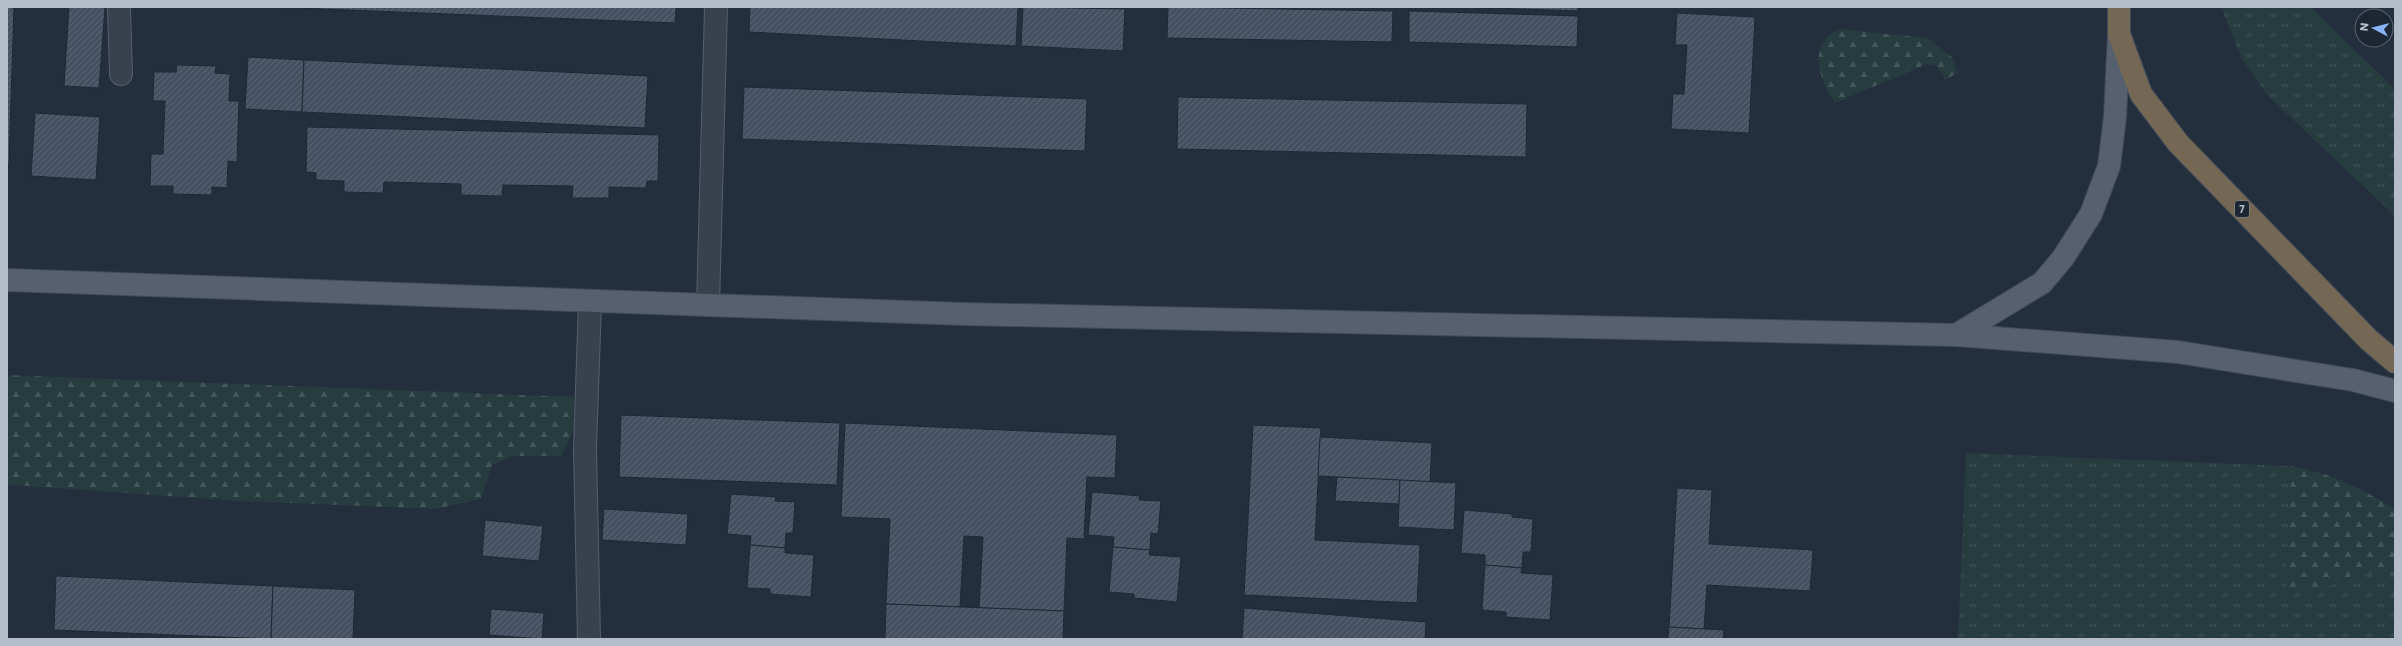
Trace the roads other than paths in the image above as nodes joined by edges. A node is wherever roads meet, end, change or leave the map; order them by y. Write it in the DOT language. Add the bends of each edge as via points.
graph roads {
  1 [pos="119,7"];
  2 [pos="716,7"];
  3 [pos="2119,7"];
  4 [pos="2119,34"];
  5 [pos="121,74"];
  6 [pos="7,280"];
  7 [pos="590,301"];
  8 [pos="708,305"];
  9 [pos="1956,335"];
  10 [pos="2395,362"];
  11 [pos="2395,391"];
  12 [pos="589,639"];
  1 -- 5 [label="street"];
  2 -- 8 [label="street"];
  3 -- 4 [label="highway, 7"];
  4 -- 9 [label="main road" via="2115,117 2109,166 2091,214 2063,258 2042,283"];
  4 -- 10 [label="highway, 7" via="2141,94 2178,143 2369,340"];
  6 -- 7 [label="main road"];
  7 -- 8 [label="main road"];
  7 -- 12 [label="street" via="586,449"];
  8 -- 9 [label="main road" via="971,314"];
  9 -- 11 [label="main road" via="2178,352 2353,380"];
}
